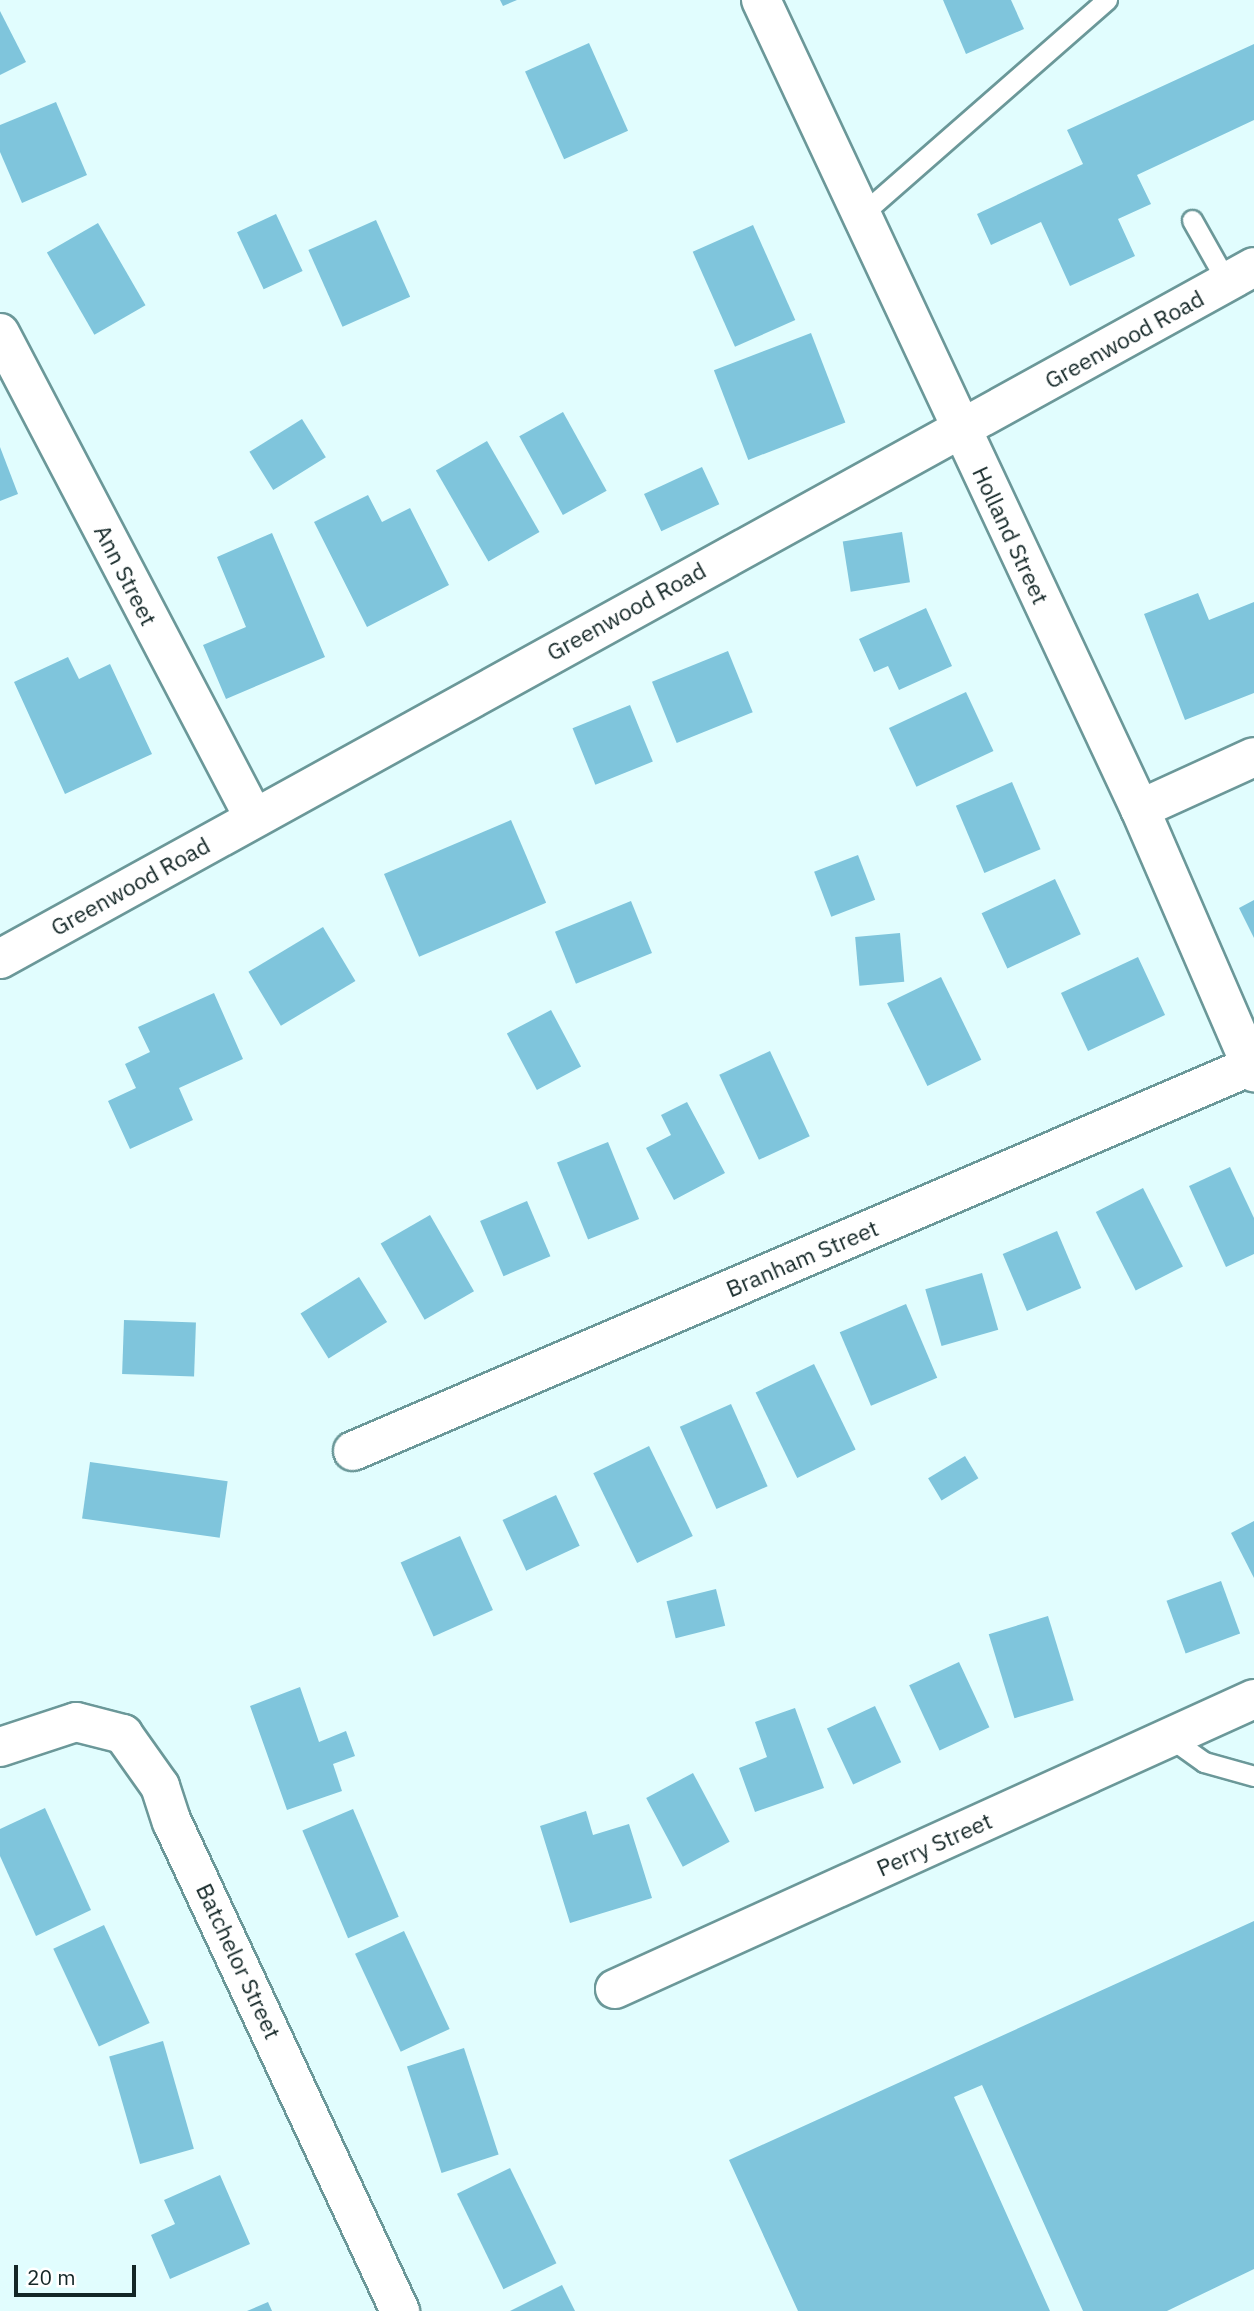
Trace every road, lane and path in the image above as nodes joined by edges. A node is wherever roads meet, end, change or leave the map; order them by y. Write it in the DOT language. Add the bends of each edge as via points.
graph roads {
  1 [pos="761,0"];
  2 [pos="1108,0"];
  3 [pos="862,215"];
  4 [pos="1192,220"];
  5 [pos="1240,274"];
  6 [pos="0,333"];
  7 [pos="961,429"];
  8 [pos="1254,757"];
  9 [pos="1140,809"];
  10 [pos="253,816"];
  11 [pos="0,959"];
  12 [pos="1253,1069"];
  13 [pos="353,1451"];
  14 [pos="1254,1699"];
  15 [pos="1169,1737"];
  16 [pos="0,1747"];
  17 [pos="1254,1776"];
  18 [pos="615,1989"];
  19 [pos="400,2311"];
  1 -- 3 [label="street, Holland Street"];
  2 -- 3 [label="lane"];
  3 -- 7 [label="street, Holland Street"];
  4 -- 5 [label="lane"];
  5 -- 7 [label="street, Greenwood Road"];
  6 -- 10 [label="street, Ann Street"];
  7 -- 9 [label="street, Holland Street"];
  7 -- 10 [label="street, Greenwood Road"];
  8 -- 9 [label="street"];
  9 -- 12 [label="street, Holland Street"];
  10 -- 11 [label="street, Greenwood Road"];
  12 -- 13 [label="street, Branham Street"];
  14 -- 15 [label="street, Perry Street"];
  15 -- 17 [label="lane" via="1204,1762"];
  15 -- 18 [label="street, Perry Street"];
  16 -- 19 [label="street, Batchelor Street" via="76,1721 124,1734 160,1786 172,1822"];
}
